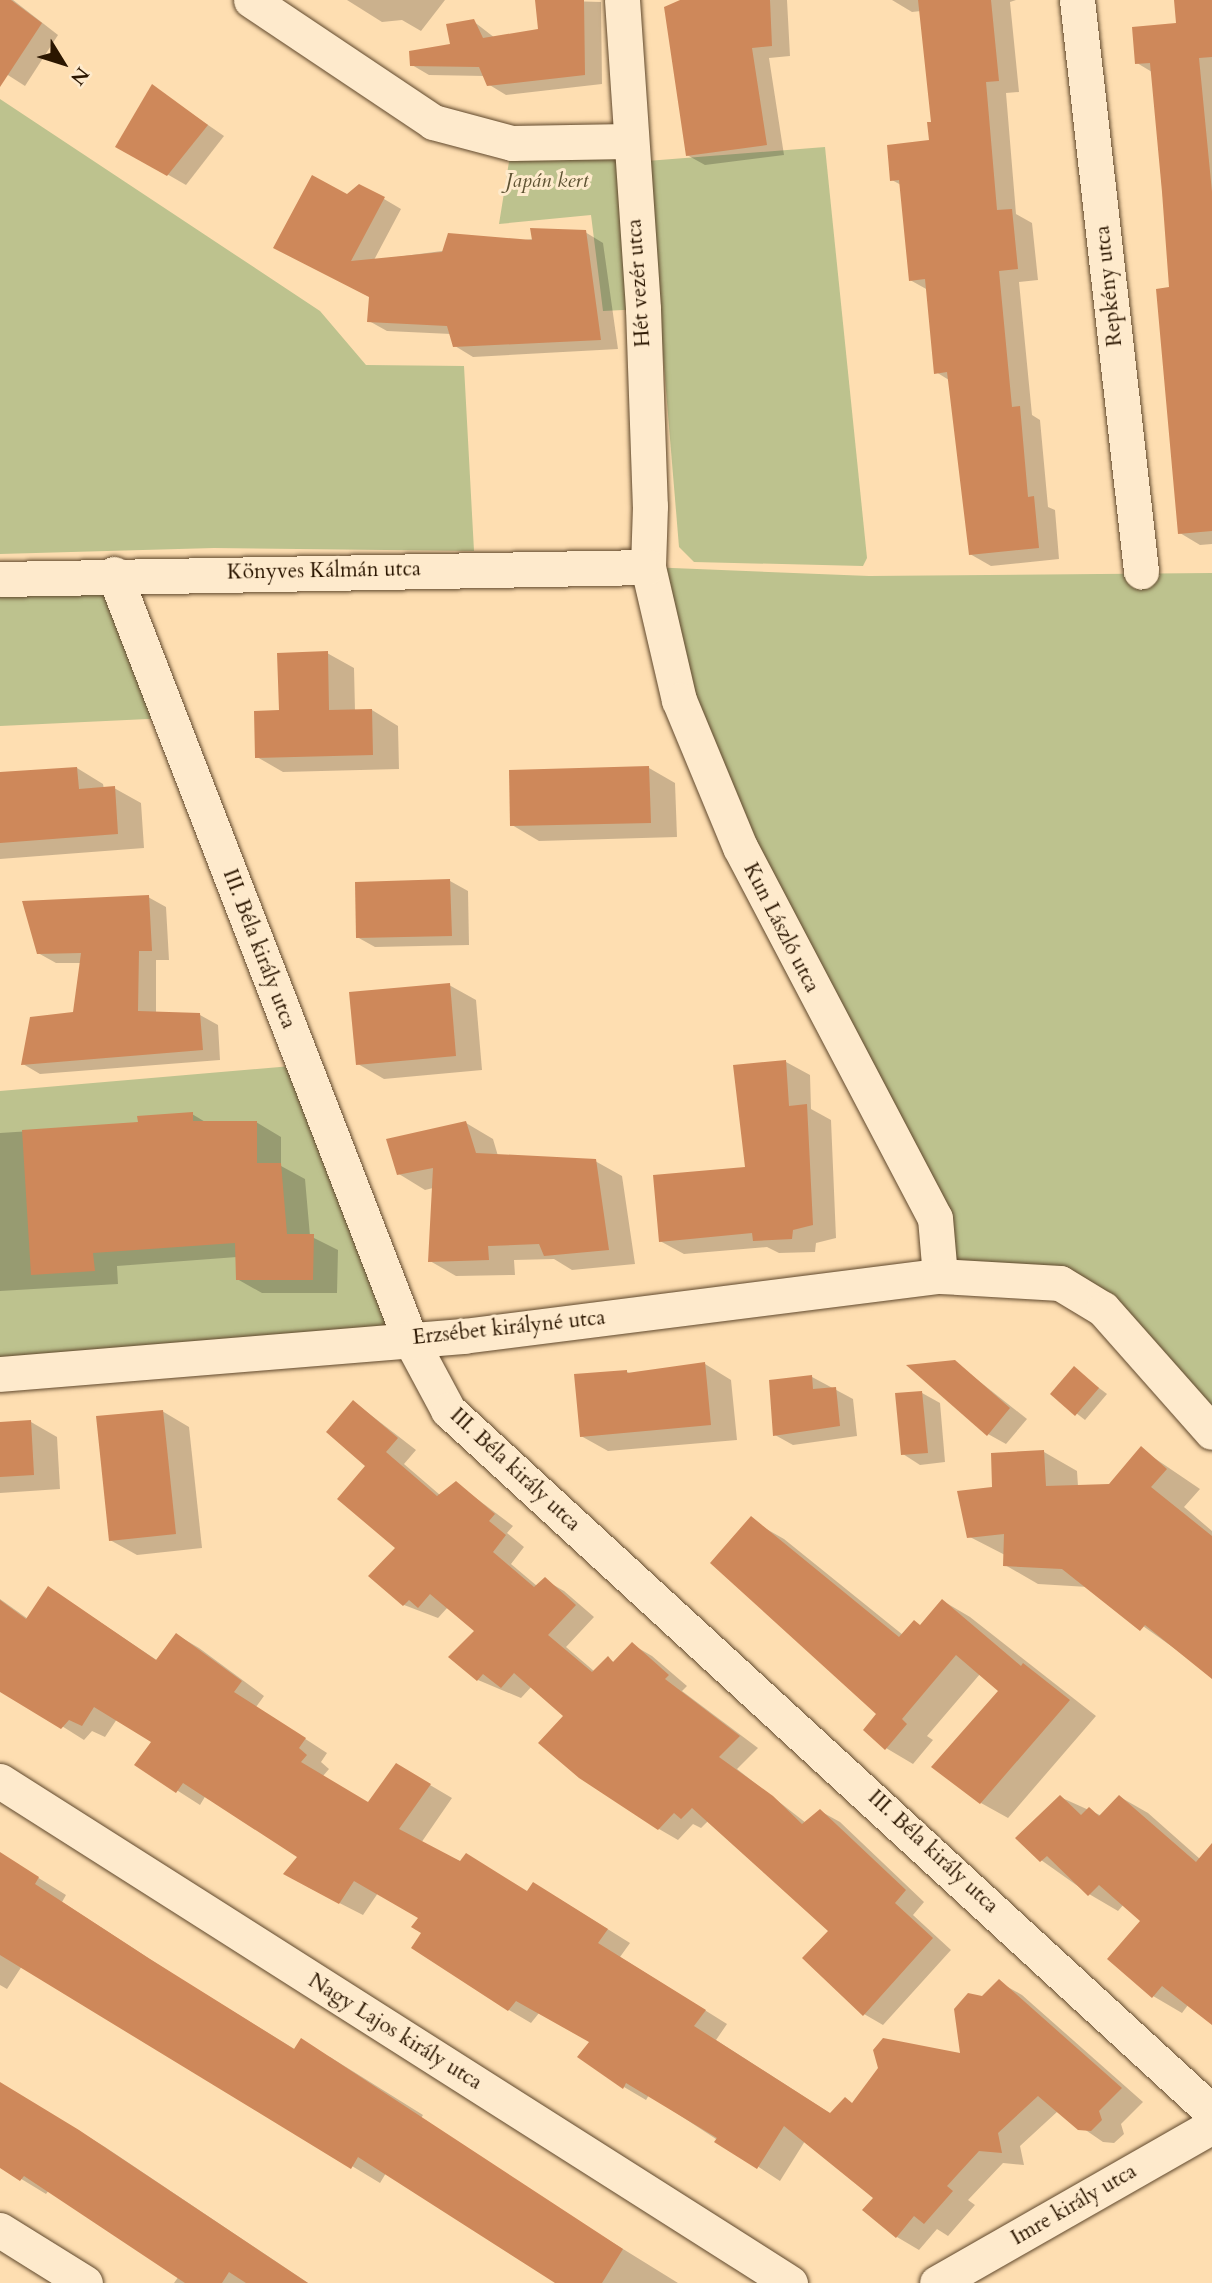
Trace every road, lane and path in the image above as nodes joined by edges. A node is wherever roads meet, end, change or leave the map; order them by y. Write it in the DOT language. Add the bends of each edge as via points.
graph roads {
  1 [pos="251,0"];
  2 [pos="622,0"];
  3 [pos="1077,0"];
  4 [pos="629,141"];
  5 [pos="648,567"];
  6 [pos="1141,571"];
  7 [pos="114,574"];
  8 [pos="0,579"];
  9 [pos="940,1276"];
  10 [pos="410,1339"];
  11 [pos="0,1374"];
  12 [pos="1212,1432"];
  13 [pos="0,1781"];
  14 [pos="1212,2112"];
  15 [pos="1212,2126"];
  16 [pos="0,2230"];
  17 [pos="85,2283"];
  18 [pos="790,2283"];
  19 [pos="937,2283"];
  1 -- 4 [label="street" via="433,122 512,143"];
  2 -- 4 [label="street, Hét vezér utca"];
  3 -- 6 [label="street, Repkény utca"];
  4 -- 5 [label="street, Hét vezér utca" via="643,309"];
  5 -- 7 [label="street, Könyves Kálmán utca"];
  5 -- 9 [label="street, Kun László utca" via="679,700 740,847 934,1218"];
  7 -- 8 [label="street, Könyves Kálmán utca"];
  7 -- 10 [label="street, III. Béla király utca"];
  9 -- 10 [label="street, Erzsébet királyné utca"];
  9 -- 12 [label="street, Erzsébet királyné utca" via="1060,1283 1103,1310"];
  10 -- 11 [label="street, Erzsébet királyné utca"];
  10 -- 14 [label="street, III. Béla király utca" via="447,1410 884,1806"];
  13 -- 18 [label="street, Nagy Lajos király utca"];
  15 -- 19 [label="street, Imre király utca"];
  16 -- 17 [label="street"];
}
